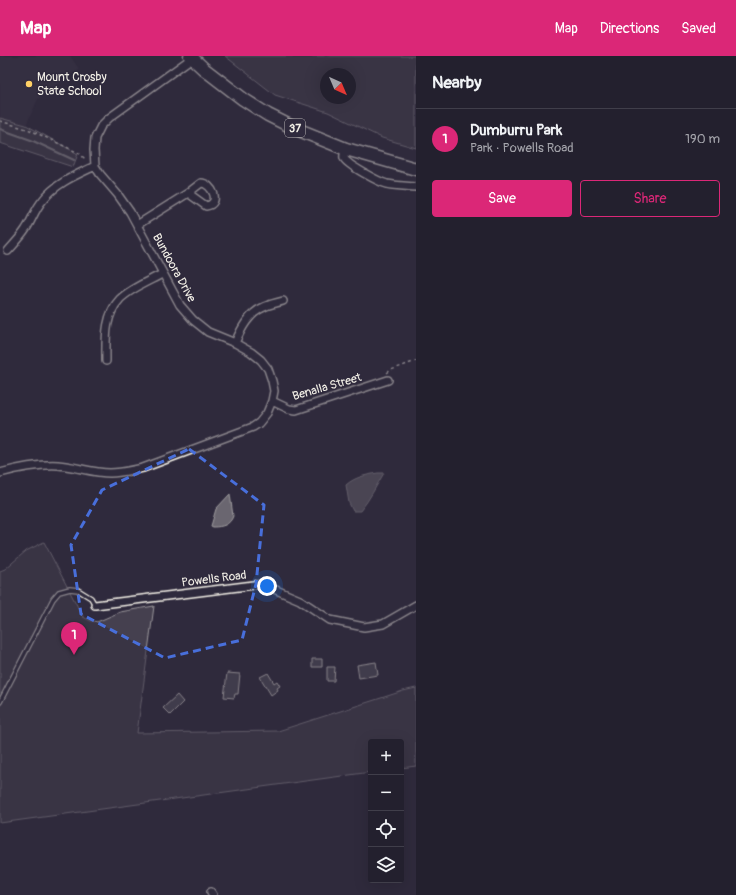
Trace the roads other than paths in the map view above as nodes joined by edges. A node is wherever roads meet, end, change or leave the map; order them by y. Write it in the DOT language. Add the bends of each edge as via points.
graph roads {
  1 [pos="191,57"];
  2 [pos="346,149"];
  3 [pos="95,166"];
  4 [pos="416,169"];
  5 [pos="416,187"];
  6 [pos="188,193"];
  7 [pos="137,225"];
  8 [pos="8,251"];
  9 [pos="162,274"];
  10 [pos="283,301"];
  11 [pos="235,344"];
  12 [pos="106,361"];
  13 [pos="387,380"];
  14 [pos="272,402"];
  15 [pos="0,473"];
  16 [pos="95,605"];
  17 [pos="416,605"];
  18 [pos="0,702"];
  1 -- 2 [label="main road, 37" via="237,95 268,114 294,128"];
  1 -- 3 [label="street" via="101,126 95,138"];
  2 -- 4 [label="main road, 37"];
  2 -- 5 [label="street" via="345,159 378,181"];
  3 -- 7 [label="street, Bundoora Drive"];
  3 -- 8 [label="street" via="70,178 43,199 26,229"];
  6 -- 7 [label="street"];
  7 -- 9 [label="street, Bundoora Drive"];
  9 -- 11 [label="street, Bundoora Drive" via="180,305 193,320 208,332"];
  9 -- 12 [label="street" via="129,292 114,307 108,326"];
  10 -- 11 [label="street" via="263,307 252,314"];
  11 -- 14 [label="street, Bundoora Drive" via="251,352 268,369 274,391"];
  13 -- 14 [label="street, Benalla Street" via="296,410"];
  14 -- 15 [label="street, Bundoora Drive" via="267,413 253,427 143,468 109,473 59,465 42,465"];
  16 -- 17 [label="street, Powells Road" via="262,584 300,600 330,620 364,627 383,624"];
  16 -- 18 [label="lane" via="91,598 78,590 59,592"];
}
